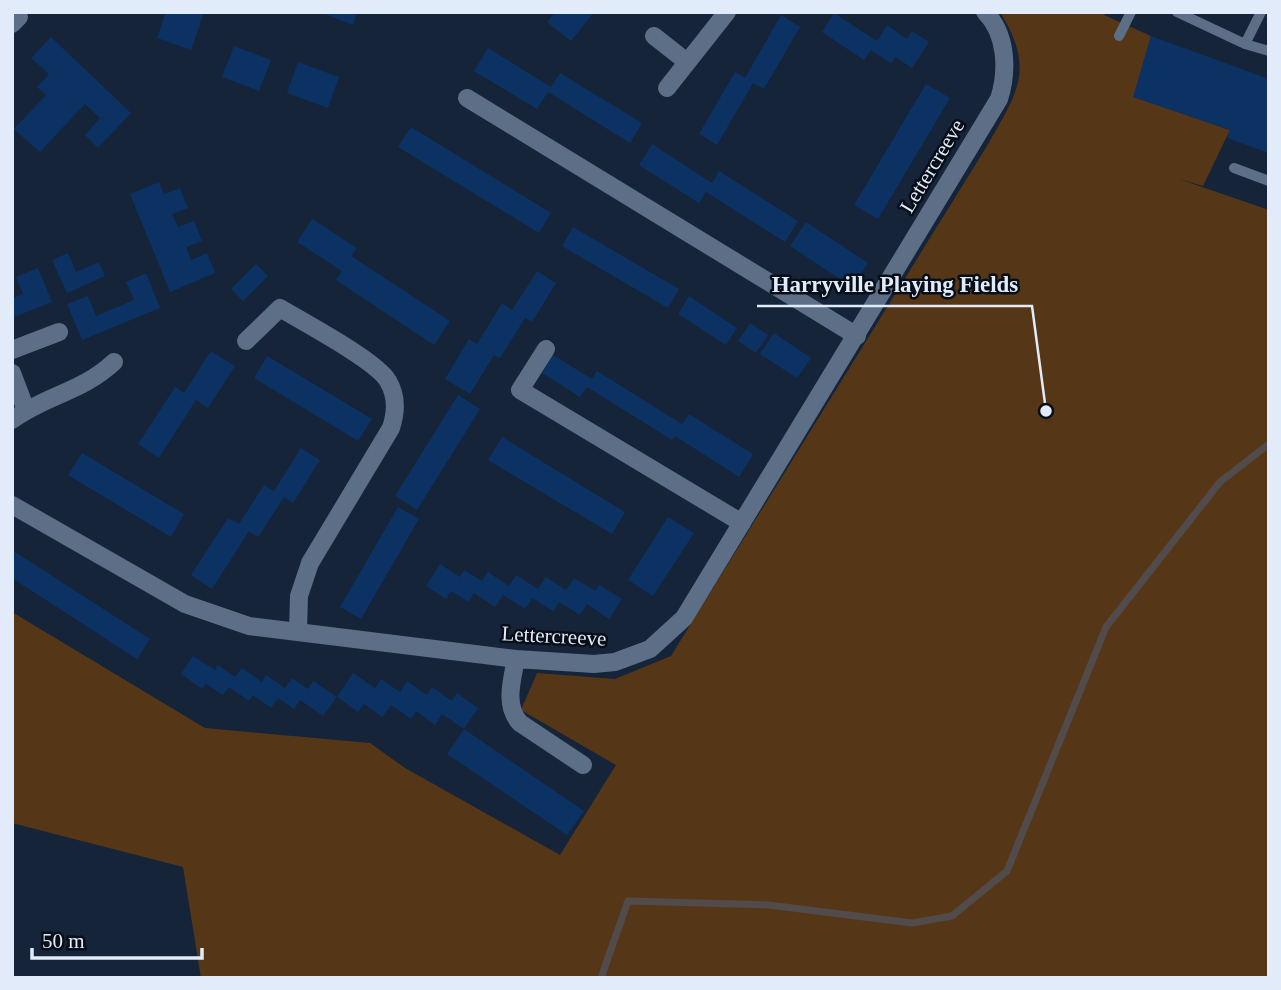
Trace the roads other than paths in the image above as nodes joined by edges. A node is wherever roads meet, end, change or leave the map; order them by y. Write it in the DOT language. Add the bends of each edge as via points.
graph roads {
  1 [pos="727,12"];
  2 [pos="985,12"];
  3 [pos="1131,12"];
  4 [pos="1177,12"];
  5 [pos="1261,12"];
  6 [pos="654,36"];
  7 [pos="1118,36"];
  8 [pos="1245,44"];
  9 [pos="1269,51"];
  10 [pos="687,62"];
  11 [pos="667,88"];
  12 [pos="467,98"];
  13 [pos="1234,168"];
  14 [pos="1269,181"];
  15 [pos="59,332"];
  16 [pos="858,336"];
  17 [pos="246,341"];
  18 [pos="12,349"];
  19 [pos="546,349"];
  20 [pos="114,362"];
  21 [pos="12,373"];
  22 [pos="19,415"];
  23 [pos="12,505"];
  24 [pos="742,523"];
  25 [pos="298,631"];
  26 [pos="516,659"];
  27 [pos="583,765"];
  1 -- 10 [label="street"];
  2 -- 16 [label="street, Lettercreeve" via="1003,52 999,99"];
  3 -- 7 [label="lane"];
  4 -- 8 [label="lane"];
  5 -- 8 [label="lane"];
  6 -- 10 [label="street"];
  8 -- 9 [label="lane"];
  10 -- 11 [label="street"];
  12 -- 16 [label="street"];
  13 -- 14 [label="lane"];
  15 -- 18 [label="street"];
  16 -- 24 [label="street, Lettercreeve"];
  17 -- 25 [label="street" via="280,308 381,372 393,393 391,428 301,583"];
  19 -- 24 [label="street" via="520,390"];
  20 -- 22 [label="street" via="87,384"];
  21 -- 22 [label="street"];
  23 -- 25 [label="street, Lettercreeve" via="185,604 249,626"];
  24 -- 26 [label="street, Lettercreeve" via="684,618 650,649 615,662 594,664"];
  25 -- 26 [label="street, Lettercreeve"];
  26 -- 27 [label="street" via="510,696 513,715"];
}
